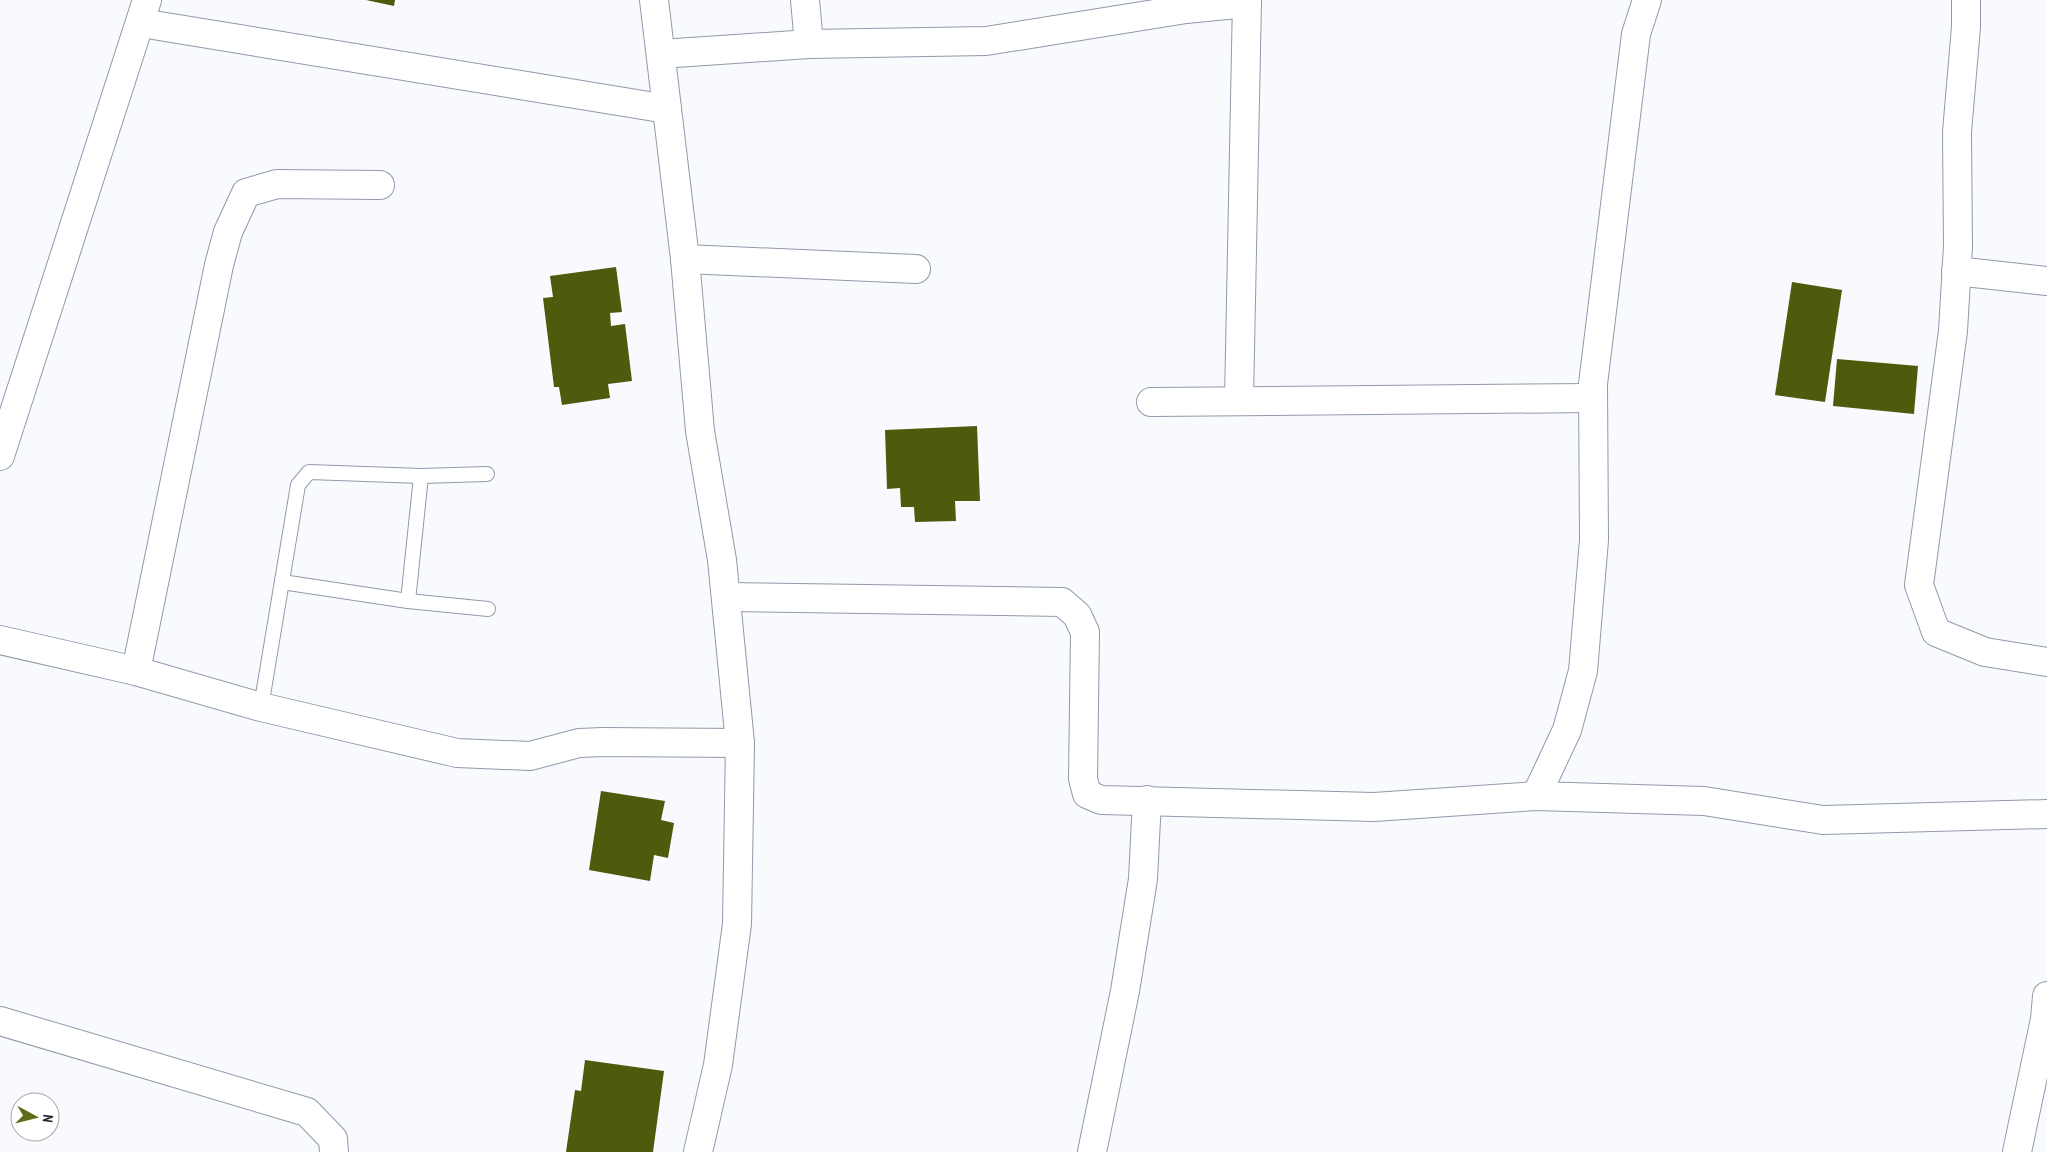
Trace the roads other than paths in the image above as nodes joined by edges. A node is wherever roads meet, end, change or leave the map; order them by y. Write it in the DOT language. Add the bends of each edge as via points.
graph roads {
  1 [pos="654,0"];
  2 [pos="804,0"];
  3 [pos="1647,0"];
  4 [pos="1966,0"];
  5 [pos="1247,2"];
  6 [pos="144,11"];
  7 [pos="809,44"];
  8 [pos="661,54"];
  9 [pos="667,109"];
  10 [pos="380,184"];
  11 [pos="684,259"];
  12 [pos="916,269"];
  13 [pos="1956,271"];
  14 [pos="2047,281"];
  15 [pos="1593,398"];
  16 [pos="1239,400"];
  17 [pos="1152,402"];
  18 [pos="0,456"];
  19 [pos="487,474"];
  20 [pos="421,476"];
  21 [pos="282,582"];
  22 [pos="726,597"];
  23 [pos="408,601"];
  24 [pos="488,609"];
  25 [pos="0,640"];
  26 [pos="2047,662"];
  27 [pos="136,671"];
  28 [pos="261,707"];
  29 [pos="740,743"];
  30 [pos="1536,796"];
  31 [pos="1147,800"];
  32 [pos="2047,814"];
  33 [pos="2046,1011"];
  34 [pos="0,1022"];
  35 [pos="334,1152"];
  36 [pos="698,1152"];
  37 [pos="1092,1152"];
  38 [pos="2017,1152"];
  1 -- 8 [label="street"];
  2 -- 7 [label="street"];
  3 -- 15 [label="street" via="1636,34"];
  4 -- 13 [label="street" via="1957,132"];
  5 -- 7 [label="street" via="986,41"];
  5 -- 16 [label="street"];
  6 -- 9 [label="street"];
  6 -- 18 [label="street"];
  7 -- 8 [label="street"];
  8 -- 9 [label="street"];
  9 -- 11 [label="street"];
  10 -- 27 [label="street" via="277,184 246,193 228,232 219,265"];
  11 -- 12 [label="street"];
  11 -- 22 [label="street" via="700,432"];
  13 -- 14 [label="street"];
  13 -- 26 [label="street" via="1953,331 1919,585 1936,632 1985,652"];
  15 -- 16 [label="street"];
  15 -- 30 [label="street" via="1594,540 1583,672 1567,730"];
  16 -- 17 [label="street"];
  19 -- 20 [label="lane"];
  20 -- 21 [label="lane" via="309,472 298,485"];
  20 -- 23 [label="lane"];
  21 -- 23 [label="lane"];
  21 -- 28 [label="lane"];
  22 -- 29 [label="street"];
  22 -- 31 [label="street" via="1062,602 1077,615 1085,632 1083,779 1087,794 1101,800"];
  23 -- 24 [label="lane"];
  25 -- 27 [label="street"];
  27 -- 28 [label="street"];
  28 -- 29 [label="street" via="457,753 530,756 579,744 603,742"];
  29 -- 36 [label="street" via="737,924 718,1065"];
  30 -- 31 [label="street" via="1374,807"];
  30 -- 32 [label="street" via="1704,801 1823,820"];
  31 -- 37 [label="street" via="1143,879 1125,991"];
  33 -- 38 [label="street"];
  34 -- 35 [label="street" via="308,1112 333,1139"];
}
